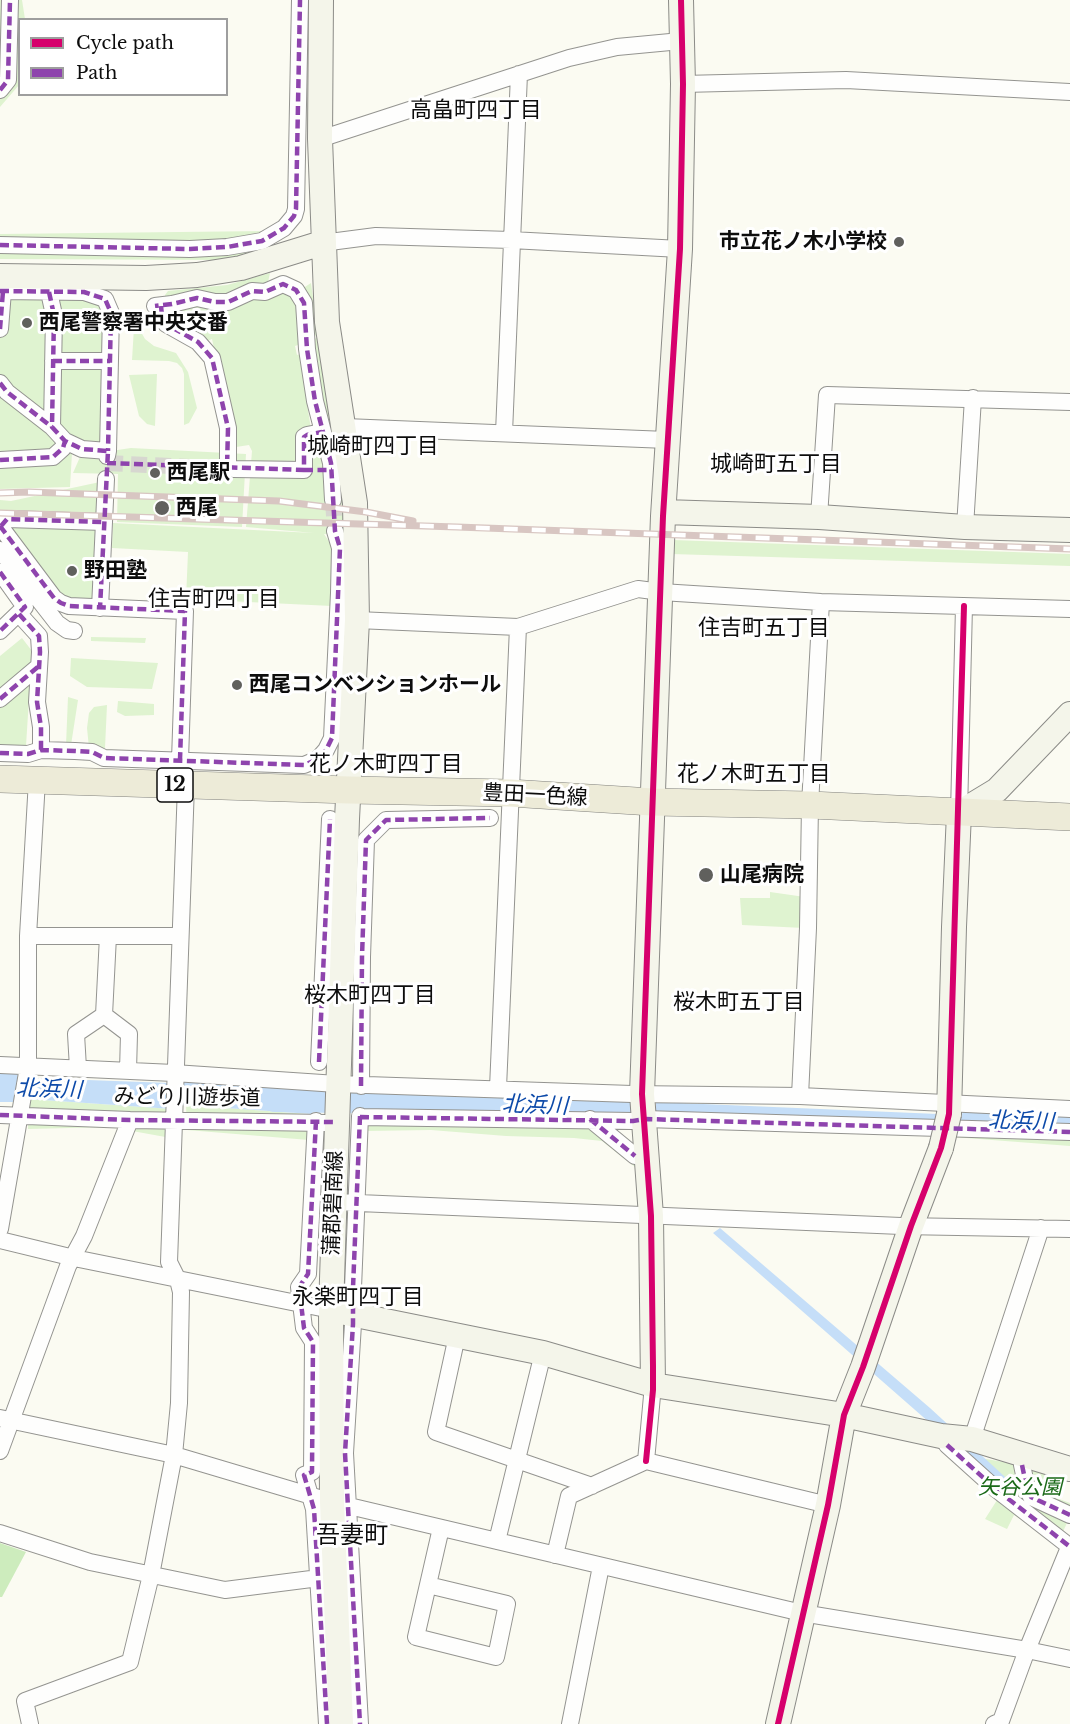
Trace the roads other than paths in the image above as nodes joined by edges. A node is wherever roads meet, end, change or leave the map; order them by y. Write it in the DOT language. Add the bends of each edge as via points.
graph roads {
  1 [pos="10,0"];
  2 [pos="300,0"];
  3 [pos="321,0"];
  4 [pos="681,0"];
  5 [pos="681,41"];
  6 [pos="519,74"];
  7 [pos="683,84"];
  8 [pos="0,90"];
  9 [pos="1070,92"];
  10 [pos="320,139"];
  11 [pos="511,240"];
  12 [pos="322,243"];
  13 [pos="0,245"];
  14 [pos="680,249"];
  15 [pos="1,286"];
  16 [pos="49,292"];
  17 [pos="0,329"];
  18 [pos="53,361"];
  19 [pos="110,361"];
  20 [pos="0,383"];
  21 [pos="973,398"];
  22 [pos="1070,402"];
  23 [pos="52,427"];
  24 [pos="333,430"];
  25 [pos="504,433"];
  26 [pos="667,440"];
  27 [pos="65,441"];
  28 [pos="0,460"];
  29 [pos="304,470"];
  30 [pos="332,470"];
  31 [pos="106,479"];
  32 [pos="333,500"];
  33 [pos="664,512"];
  34 [pos="819,518"];
  35 [pos="104,522"];
  36 [pos="1,526"];
  37 [pos="965,527"];
  38 [pos="1070,530"];
  39 [pos="335,531"];
  40 [pos="0,550"];
  41 [pos="0,572"];
  42 [pos="661,592"];
  43 [pos="821,602"];
  44 [pos="964,606"];
  45 [pos="100,608"];
  46 [pos="1070,609"];
  47 [pos="20,614"];
  48 [pos="357,620"];
  49 [pos="518,627"];
  50 [pos="0,631"];
  51 [pos="74,631"];
  52 [pos="39,666"];
  53 [pos="0,699"];
  54 [pos="1070,714"];
  55 [pos="41,750"];
  56 [pos="0,753"];
  57 [pos="183,772"];
  58 [pos="0,779"];
  59 [pos="37,780"];
  60 [pos="349,790"];
  61 [pos="510,793"];
  62 [pos="652,802"];
  63 [pos="810,805"];
  64 [pos="959,813"];
  65 [pos="1070,817"];
  66 [pos="490,818"];
  67 [pos="330,819"];
  68 [pos="28,936"];
  69 [pos="108,936"];
  70 [pos="179,936"];
  71 [pos="104,1015"];
  72 [pos="319,1062"];
  73 [pos="0,1065"];
  74 [pos="28,1067"];
  75 [pos="78,1068"];
  76 [pos="128,1071"];
  77 [pos="174,1072"];
  78 [pos="349,1087"];
  79 [pos="498,1088"];
  80 [pos="800,1096"];
  81 [pos="643,1105"];
  82 [pos="949,1108"];
  83 [pos="1070,1109"];
  84 [pos="0,1115"];
  85 [pos="20,1116"];
  86 [pos="590,1119"];
  87 [pos="130,1120"];
  88 [pos="174,1120"];
  89 [pos="323,1122"];
  90 [pos="1070,1132"];
  91 [pos="634,1156"];
  92 [pos="346,1203"];
  93 [pos="651,1216"];
  94 [pos="911,1226"];
  95 [pos="1041,1228"];
  96 [pos="0,1229"];
  97 [pos="1070,1229"];
  98 [pos="0,1240"];
  99 [pos="74,1258"];
  100 [pos="178,1280"];
  101 [pos="301,1304"];
  102 [pos="342,1313"];
  103 [pos="456,1336"];
  104 [pos="543,1353"];
  105 [pos="653,1385"];
  106 [pos="843,1415"];
  107 [pos="6,1419"];
  108 [pos="971,1439"];
  109 [pos="944,1440"];
  110 [pos="0,1451"];
  111 [pos="174,1455"];
  112 [pos="517,1459"];
  113 [pos="646,1461"];
  114 [pos="1022,1465"];
  115 [pos="1070,1468"];
  116 [pos="592,1486"];
  117 [pos="330,1501"];
  118 [pos="828,1505"];
  119 [pos="1070,1515"];
  120 [pos="441,1528"];
  121 [pos="0,1533"];
  122 [pos="497,1541"];
  123 [pos="1070,1546"];
  124 [pos="555,1555"];
  125 [pos="601,1566"];
  126 [pos="151,1575"];
  127 [pos="327,1580"];
  128 [pos="428,1585"];
  129 [pos="802,1613"];
  130 [pos="1027,1650"];
  131 [pos="1070,1659"];
  132 [pos="30,1724"];
  133 [pos="327,1724"];
  134 [pos="341,1724"];
  135 [pos="360,1724"];
  136 [pos="570,1724"];
  137 [pos="778,1724"];
  138 [pos="993,1724"];
  1 -- 8 [label="street" via="8,80"];
  2 -- 13 [label="street" via="296,209 284,228 262,241 226,247"];
  3 -- 10 [label="street, 蒲郡碧南線"];
  4 -- 5 [label="street"];
  5 -- 6 [label="street" via="617,47"];
  5 -- 7 [label="street"];
  6 -- 10 [label="street"];
  6 -- 11 [label="street"];
  7 -- 9 [label="street" via="846,80"];
  7 -- 14 [label="street"];
  10 -- 12 [label="street, 蒲郡碧南線"];
  11 -- 12 [label="street" via="376,236"];
  11 -- 14 [label="street"];
  11 -- 25 [label="street"];
  12 -- 15 [label="street" via="241,268 197,275"];
  12 -- 24 [label="street, 蒲郡碧南線"];
  14 -- 26 [label="street"];
  15 -- 16 [label="street"];
  15 -- 17 [label="street"];
  16 -- 18 [label="street" via="54,315"];
  16 -- 19 [label="street" via="84,292 105,299 111,313"];
  18 -- 19 [label="street"];
  18 -- 23 [label="street"];
  19 -- 27 [label="street" via="108,453 82,449"];
  20 -- 23 [label="street"];
  21 -- 22 [label="street"];
  21 -- 34 [label="street" via="827,395"];
  21 -- 37 [label="street"];
  23 -- 27 [label="street"];
  24 -- 25 [label="street"];
  24 -- 29 [label="street" via="304,437"];
  24 -- 29 [label="street" via="307,349 304,303 296,290 283,284 228,302 197,298 158,306 166,324 198,342 212,358 228,428 230,467"];
  24 -- 30 [label="street"];
  24 -- 48 [label="street, 蒲郡碧南線" via="355,503"];
  25 -- 26 [label="street"];
  26 -- 33 [label="street"];
  27 -- 28 [label="street" via="53,457"];
  29 -- 30 [label="street"];
  30 -- 32 [label="street"];
  31 -- 35 [label="street"];
  33 -- 34 [label="street"];
  33 -- 42 [label="street"];
  34 -- 37 [label="street"];
  35 -- 36 [label="street" via="7,519"];
  35 -- 45 [label="street"];
  36 -- 45 [label="street" via="54,598 69,606"];
  37 -- 38 [label="street"];
  39 -- 57 [label="street" via="340,548 339,593 332,738 326,750 304,765"];
  40 -- 51 [label="street" via="57,623"];
  41 -- 47 [label="street" via="24,603"];
  42 -- 43 [label="street"];
  42 -- 49 [label="street" via="638,589"];
  42 -- 62 [label="street"];
  43 -- 44 [label="street"];
  43 -- 63 [label="street"];
  44 -- 46 [label="street"];
  44 -- 64 [label="street"];
  45 -- 57 [label="street" via="185,611"];
  47 -- 50 [label="street"];
  47 -- 52 [label="street" via="39,636"];
  48 -- 49 [label="street"];
  48 -- 60 [label="street, 蒲郡碧南線"];
  49 -- 61 [label="street"];
  52 -- 53 [label="street"];
  52 -- 55 [label="street"];
  54 -- 64 [label="street" via="997,790"];
  55 -- 56 [label="street"];
  55 -- 57 [label="street" via="92,752 104,758"];
  57 -- 59 [label="main road, 豊田一色線 / 12"];
  57 -- 60 [label="main road, 豊田一色線 / 12"];
  57 -- 70 [label="street"];
  58 -- 59 [label="main road, 豊田一色線 / 12"];
  59 -- 68 [label="street"];
  60 -- 61 [label="main road, 豊田一色線 / 12"];
  60 -- 78 [label="street, 蒲郡碧南線"];
  61 -- 62 [label="main road, 豊田一色線 / 12"];
  61 -- 79 [label="street"];
  62 -- 63 [label="main road, 豊田一色線 / 12"];
  62 -- 81 [label="street"];
  63 -- 64 [label="main road, 豊田一色線 / 12"];
  63 -- 80 [label="street"];
  64 -- 65 [label="main road, 豊田一色線 / 12"];
  64 -- 82 [label="street"];
  66 -- 78 [label="street" via="386,820 366,840 362,957"];
  67 -- 72 [label="street"];
  68 -- 69 [label="street"];
  68 -- 74 [label="street"];
  69 -- 70 [label="street"];
  69 -- 71 [label="street"];
  70 -- 77 [label="street"];
  71 -- 75 [label="street" via="76,1034"];
  71 -- 76 [label="street" via="129,1034"];
  73 -- 74 [label="street"];
  74 -- 75 [label="street"];
  74 -- 85 [label="street"];
  75 -- 76 [label="street"];
  76 -- 77 [label="street"];
  77 -- 78 [label="street"];
  77 -- 88 [label="street"];
  78 -- 79 [label="street"];
  78 -- 89 [label="street, 蒲郡碧南線"];
  79 -- 81 [label="street"];
  80 -- 81 [label="street"];
  80 -- 82 [label="street"];
  81 -- 86 [label="street" via="633,1121"];
  81 -- 90 [label="street"];
  81 -- 93 [label="street"];
  82 -- 83 [label="street"];
  82 -- 94 [label="street, bridge" via="941,1148"];
  84 -- 85 [label="street, みどり川遊歩道"];
  85 -- 87 [label="street, みどり川遊歩道"];
  85 -- 96 [label="street"];
  86 -- 91 [label="street"];
  86 -- 92 [label="street" via="360,1116"];
  87 -- 88 [label="street, みどり川遊歩道"];
  87 -- 99 [label="street"];
  88 -- 89 [label="street, みどり川遊歩道"];
  88 -- 100 [label="street" via="168,1262"];
  89 -- 92 [label="street, 蒲郡碧南線"];
  89 -- 101 [label="street" via="308,1274 299,1287"];
  92 -- 93 [label="street"];
  92 -- 102 [label="street, 蒲郡碧南線"];
  93 -- 94 [label="street"];
  93 -- 105 [label="street"];
  94 -- 95 [label="street"];
  94 -- 106 [label="street"];
  95 -- 97 [label="street"];
  95 -- 108 [label="street"];
  98 -- 99 [label="street"];
  99 -- 100 [label="street"];
  99 -- 107 [label="street"];
  100 -- 101 [label="street"];
  100 -- 111 [label="street" via="181,1325"];
  101 -- 102 [label="street"];
  101 -- 117 [label="street" via="304,1328 313,1342 312,1472 304,1475"];
  102 -- 103 [label="street"];
  102 -- 117 [label="street, 蒲郡碧南線"];
  103 -- 104 [label="street"];
  103 -- 112 [label="street" via="436,1432"];
  104 -- 105 [label="street"];
  104 -- 112 [label="street"];
  105 -- 106 [label="street"];
  105 -- 113 [label="street"];
  106 -- 109 [label="street"];
  106 -- 118 [label="street"];
  107 -- 110 [label="street"];
  107 -- 111 [label="street"];
  108 -- 109 [label="street"];
  108 -- 115 [label="street"];
  109 -- 123 [label="street" via="997,1490"];
  111 -- 117 [label="street"];
  111 -- 126 [label="street"];
  112 -- 116 [label="street"];
  112 -- 122 [label="street"];
  113 -- 116 [label="street"];
  113 -- 118 [label="street"];
  114 -- 119 [label="street" via="1031,1497"];
  116 -- 124 [label="street" via="569,1496"];
  117 -- 120 [label="street"];
  117 -- 127 [label="street, 蒲郡碧南線"];
  117 -- 135 [label="street"];
  118 -- 129 [label="street"];
  120 -- 122 [label="street"];
  120 -- 128 [label="street"];
  121 -- 126 [label="street" via="90,1562"];
  122 -- 124 [label="street"];
  123 -- 130 [label="street"];
  124 -- 125 [label="street"];
  125 -- 129 [label="street"];
  125 -- 136 [label="street"];
  126 -- 127 [label="street" via="225,1590"];
  126 -- 132 [label="street" via="130,1662 26,1701"];
  127 -- 133 [label="street"];
  127 -- 134 [label="street, 蒲郡碧南線"];
  128 -- 128 [label="street" via="416,1637 496,1658 507,1604"];
  129 -- 130 [label="street"];
  129 -- 137 [label="street"];
  130 -- 131 [label="street"];
  130 -- 138 [label="street" via="1000,1721"];
}
